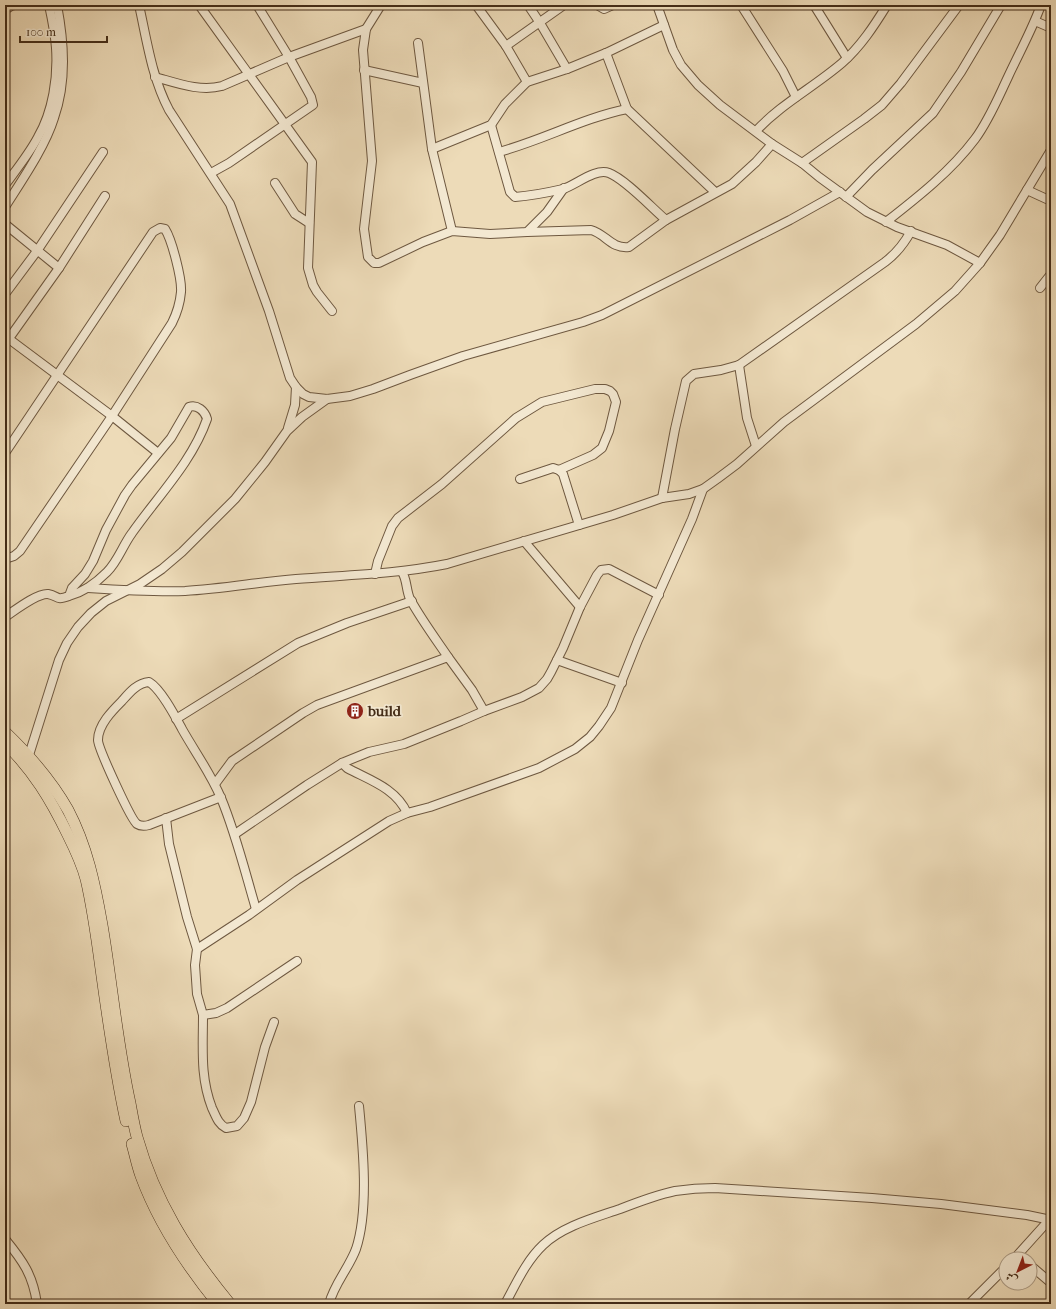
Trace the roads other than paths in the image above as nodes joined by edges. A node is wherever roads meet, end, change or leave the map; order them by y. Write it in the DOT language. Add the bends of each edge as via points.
graph roads {
  1 [pos="15,5"];
  2 [pos="49,5"];
  3 [pos="57,5"];
  4 [pos="140,5"];
  5 [pos="198,5"];
  6 [pos="257,5"];
  7 [pos="381,5"];
  8 [pos="476,5"];
  9 [pos="528,5"];
  10 [pos="564,5"];
  11 [pos="597,5"];
  12 [pos="613,5"];
  13 [pos="657,5"];
  14 [pos="741,5"];
  15 [pos="814,5"];
  16 [pos="887,5"];
  17 [pos="959,5"];
  18 [pos="1002,5"];
  19 [pos="1041,5"];
  20 [pos="5,10"];
  21 [pos="1035,22"];
  22 [pos="540,23"];
  23 [pos="664,25"];
  24 [pos="1051,28"];
  25 [pos="366,29"];
  26 [pos="418,43"];
  27 [pos="506,46"];
  28 [pos="606,53"];
  29 [pos="290,57"];
  30 [pos="847,58"];
  31 [pos="566,69"];
  32 [pos="364,70"];
  33 [pos="249,74"];
  34 [pos="155,78"];
  35 [pos="527,82"];
  36 [pos="422,83"];
  37 [pos="796,97"];
  38 [pos="627,109"];
  39 [pos="285,124"];
  40 [pos="491,125"];
  41 [pos="756,131"];
  42 [pos="772,144"];
  43 [pos="432,149"];
  44 [pos="1051,150"];
  45 [pos="103,152"];
  46 [pos="499,152"];
  47 [pos="802,163"];
  48 [pos="211,173"];
  49 [pos="275,183"];
  50 [pos="5,185"];
  51 [pos="564,188"];
  52 [pos="1027,190"];
  53 [pos="715,192"];
  54 [pos="843,195"];
  55 [pos="106,196"];
  56 [pos="1051,201"];
  57 [pos="5,206"];
  58 [pos="666,220"];
  59 [pos="886,222"];
  60 [pos="309,223"];
  61 [pos="5,224"];
  62 [pos="452,231"];
  63 [pos="911,231"];
  64 [pos="526,232"];
  65 [pos="37,251"];
  66 [pos="980,262"];
  67 [pos="59,268"];
  68 [pos="1051,274"];
  69 [pos="1040,288"];
  70 [pos="5,294"];
  71 [pos="332,311"];
  72 [pos="7,342"];
  73 [pos="739,365"];
  74 [pos="58,375"];
  75 [pos="296,387"];
  76 [pos="327,399"];
  77 [pos="112,416"];
  78 [pos="287,431"];
  79 [pos="756,446"];
  80 [pos="5,453"];
  81 [pos="158,453"];
  82 [pos="559,470"];
  83 [pos="520,479"];
  84 [pos="703,489"];
  85 [pos="662,498"];
  86 [pos="579,525"];
  87 [pos="524,541"];
  88 [pos="5,559"];
  89 [pos="402,572"];
  90 [pos="375,574"];
  91 [pos="88,588"];
  92 [pos="126,590"];
  93 [pos="659,595"];
  94 [pos="69,596"];
  95 [pos="412,601"];
  96 [pos="580,607"];
  97 [pos="5,617"];
  98 [pos="448,657"];
  99 [pos="556,660"];
  100 [pos="622,684"];
  101 [pos="484,711"];
  102 [pos="176,719"];
  103 [pos="5,732"];
  104 [pos="5,743"];
  105 [pos="29,755"];
  106 [pos="342,763"];
  107 [pos="215,784"];
  108 [pos="221,797"];
  109 [pos="407,813"];
  110 [pos="166,818"];
  111 [pos="235,834"];
  112 [pos="256,909"];
  113 [pos="197,950"];
  114 [pos="297,961"];
  115 [pos="203,1015"];
  116 [pos="274,1022"];
  117 [pos="359,1106"];
  118 [pos="1050,1220"];
  119 [pos="5,1239"];
  120 [pos="1024,1251"];
  121 [pos="1038,1272"];
  122 [pos="998,1274"];
  123 [pos="1051,1283"];
  124 [pos="37,1304"];
  125 [pos="218,1304"];
  126 [pos="230,1304"];
  127 [pos="329,1304"];
  128 [pos="505,1304"];
  129 [pos="969,1304"];
  1 -- 20 [label="street"];
  2 -- 50 [label="street" via="56,48 56,70 48,114 39,137"];
  3 -- 57 [label="street" via="63,48 60,95 44,141"];
  4 -- 34 [label="street"];
  5 -- 33 [label="street"];
  6 -- 29 [label="street"];
  7 -- 25 [label="street"];
  8 -- 27 [label="street"];
  9 -- 22 [label="street"];
  10 -- 22 [label="street"];
  11 -- 12 [label="street" via="604,9"];
  13 -- 23 [label="street"];
  14 -- 37 [label="street" via="783,71"];
  15 -- 30 [label="street"];
  16 -- 30 [label="street" via="866,38"];
  17 -- 47 [label="street" via="882,105"];
  18 -- 54 [label="street" via="933,113"];
  19 -- 21 [label="street"];
  21 -- 24 [label="street"];
  21 -- 59 [label="street" via="993,108 975,138 943,173"];
  22 -- 27 [label="street"];
  22 -- 31 [label="street"];
  23 -- 28 [label="street"];
  23 -- 41 [label="street" via="673,50 689,76"];
  25 -- 29 [label="street"];
  25 -- 32 [label="street"];
  26 -- 36 [label="street"];
  27 -- 35 [label="street"];
  28 -- 31 [label="street"];
  28 -- 38 [label="street"];
  29 -- 33 [label="street"];
  29 -- 39 [label="street" via="313,105"];
  30 -- 37 [label="street"];
  31 -- 35 [label="street"];
  32 -- 36 [label="street"];
  32 -- 62 [label="street" via="372,161 364,229 368,257 374,263 379,263"];
  33 -- 34 [label="street" via="222,86 204,89"];
  33 -- 39 [label="street"];
  34 -- 48 [label="street" via="169,110"];
  35 -- 40 [label="street" via="505,104"];
  36 -- 43 [label="street"];
  37 -- 41 [label="street" via="770,116"];
  38 -- 46 [label="street"];
  38 -- 53 [label="street"];
  39 -- 48 [label="street"];
  39 -- 60 [label="street" via="312,162"];
  40 -- 43 [label="street"];
  40 -- 46 [label="street"];
  41 -- 42 [label="street"];
  42 -- 47 [label="street"];
  42 -- 53 [label="street" via="732,184"];
  43 -- 62 [label="street"];
  44 -- 52 [label="street"];
  45 -- 65 [label="street"];
  46 -- 51 [label="street" via="512,195 515,197"];
  47 -- 54 [label="street"];
  48 -- 75 [label="street" via="235,215 290,378"];
  49 -- 60 [label="street" via="298,216"];
  51 -- 58 [label="street" via="584,178 608,173 623,182"];
  51 -- 64 [label="street" via="547,212"];
  52 -- 56 [label="street"];
  52 -- 66 [label="street"];
  53 -- 58 [label="street"];
  54 -- 59 [label="street"];
  54 -- 76 [label="street" via="602,315 463,356 362,393"];
  55 -- 67 [label="street"];
  58 -- 64 [label="street" via="629,247 617,246 591,230"];
  59 -- 63 [label="street"];
  60 -- 71 [label="street" via="310,277 319,296"];
  61 -- 65 [label="street"];
  62 -- 64 [label="street" via="490,234"];
  63 -- 66 [label="street"];
  63 -- 73 [label="street" via="903,246 885,262"];
  65 -- 67 [label="street"];
  65 -- 70 [label="street"];
  66 -- 79 [label="street" via="935,309 784,422"];
  67 -- 72 [label="street"];
  68 -- 69 [label="street"];
  72 -- 74 [label="street"];
  73 -- 79 [label="street" via="747,418"];
  73 -- 85 [label="street" via="694,374 686,382 674,429"];
  74 -- 77 [label="street"];
  74 -- 77 [label="street" via="153,232 164,228 173,250 180,281 179,307"];
  74 -- 80 [label="street"];
  75 -- 76 [label="street" via="309,397"];
  75 -- 78 [label="street" via="293,414"];
  76 -- 78 [label="street"];
  77 -- 81 [label="street"];
  77 -- 88 [label="street" via="20,550 14,556"];
  78 -- 92 [label="street" via="251,481 201,535 162,569"];
  79 -- 84 [label="street"];
  81 -- 91 [label="street" via="171,438 189,407 194,405 204,412 207,416 206,422 185,462 130,535 111,568"];
  81 -- 94 [label="street" via="125,495 106,530 93,562 72,588"];
  82 -- 83 [label="street" via="553,468"];
  82 -- 86 [label="street" via="564,474"];
  82 -- 90 [label="street" via="593,455 602,448 616,402 610,391 595,389 542,402 516,418 442,484 398,518 390,530"];
  84 -- 85 [label="street"];
  84 -- 93 [label="street"];
  85 -- 86 [label="street"];
  86 -- 87 [label="street"];
  87 -- 89 [label="street" via="447,564"];
  87 -- 96 [label="street"];
  89 -- 90 [label="street"];
  89 -- 95 [label="street"];
  90 -- 92 [label="street" via="184,591"];
  91 -- 92 [label="street"];
  91 -- 94 [label="street"];
  92 -- 105 [label="street" via="91,613 67,643 59,660"];
  93 -- 96 [label="street" via="617,572 606,569 597,574"];
  93 -- 100 [label="street" via="638,640"];
  94 -- 97 [label="street" via="60,598 43,595"];
  95 -- 98 [label="street"];
  95 -- 102 [label="street" via="347,622 298,643"];
  96 -- 99 [label="street"];
  98 -- 101 [label="street"];
  98 -- 107 [label="street" via="317,705 232,761"];
  99 -- 100 [label="street"];
  99 -- 101 [label="street" via="547,679 539,688"];
  100 -- 109 [label="street" via="599,726 575,749 539,768"];
  101 -- 106 [label="street" via="404,744 369,752"];
  102 -- 107 [label="street"];
  102 -- 110 [label="street" via="153,684 145,682 134,688 111,713 104,722 99,736 102,754 135,823 144,826"];
  103 -- 105 [label="highway"];
  104 -- 125 [label="highway" via="44,790 86,878 117,1079 141,1176 162,1221"];
  105 -- 126 [label="highway" via="47,777 68,811 92,872 110,970 123,1068 137,1137 154,1186 176,1230"];
  106 -- 109 [label="street" via="389,791 402,803"];
  106 -- 111 [label="street"];
  107 -- 108 [label="street"];
  108 -- 110 [label="street"];
  108 -- 111 [label="street"];
  109 -- 112 [label="street" via="370,832"];
  110 -- 113 [label="street" via="169,844"];
  111 -- 112 [label="street"];
  112 -- 113 [label="street"];
  113 -- 115 [label="street" via="197,994"];
  114 -- 115 [label="street" via="227,1008"];
  115 -- 116 [label="street" via="204,1078 207,1095 219,1123 226,1128 237,1126 244,1118"];
  117 -- 127 [label="street" via="363,1152 363,1211 356,1248"];
  118 -- 120 [label="street"];
  118 -- 128 [label="street" via="941,1204 872,1198 715,1188 676,1191 582,1223 548,1240 523,1270"];
  119 -- 124 [label="street" via="22,1260 30,1277"];
  121 -- 123 [label="street"];
  122 -- 129 [label="street"];
}
